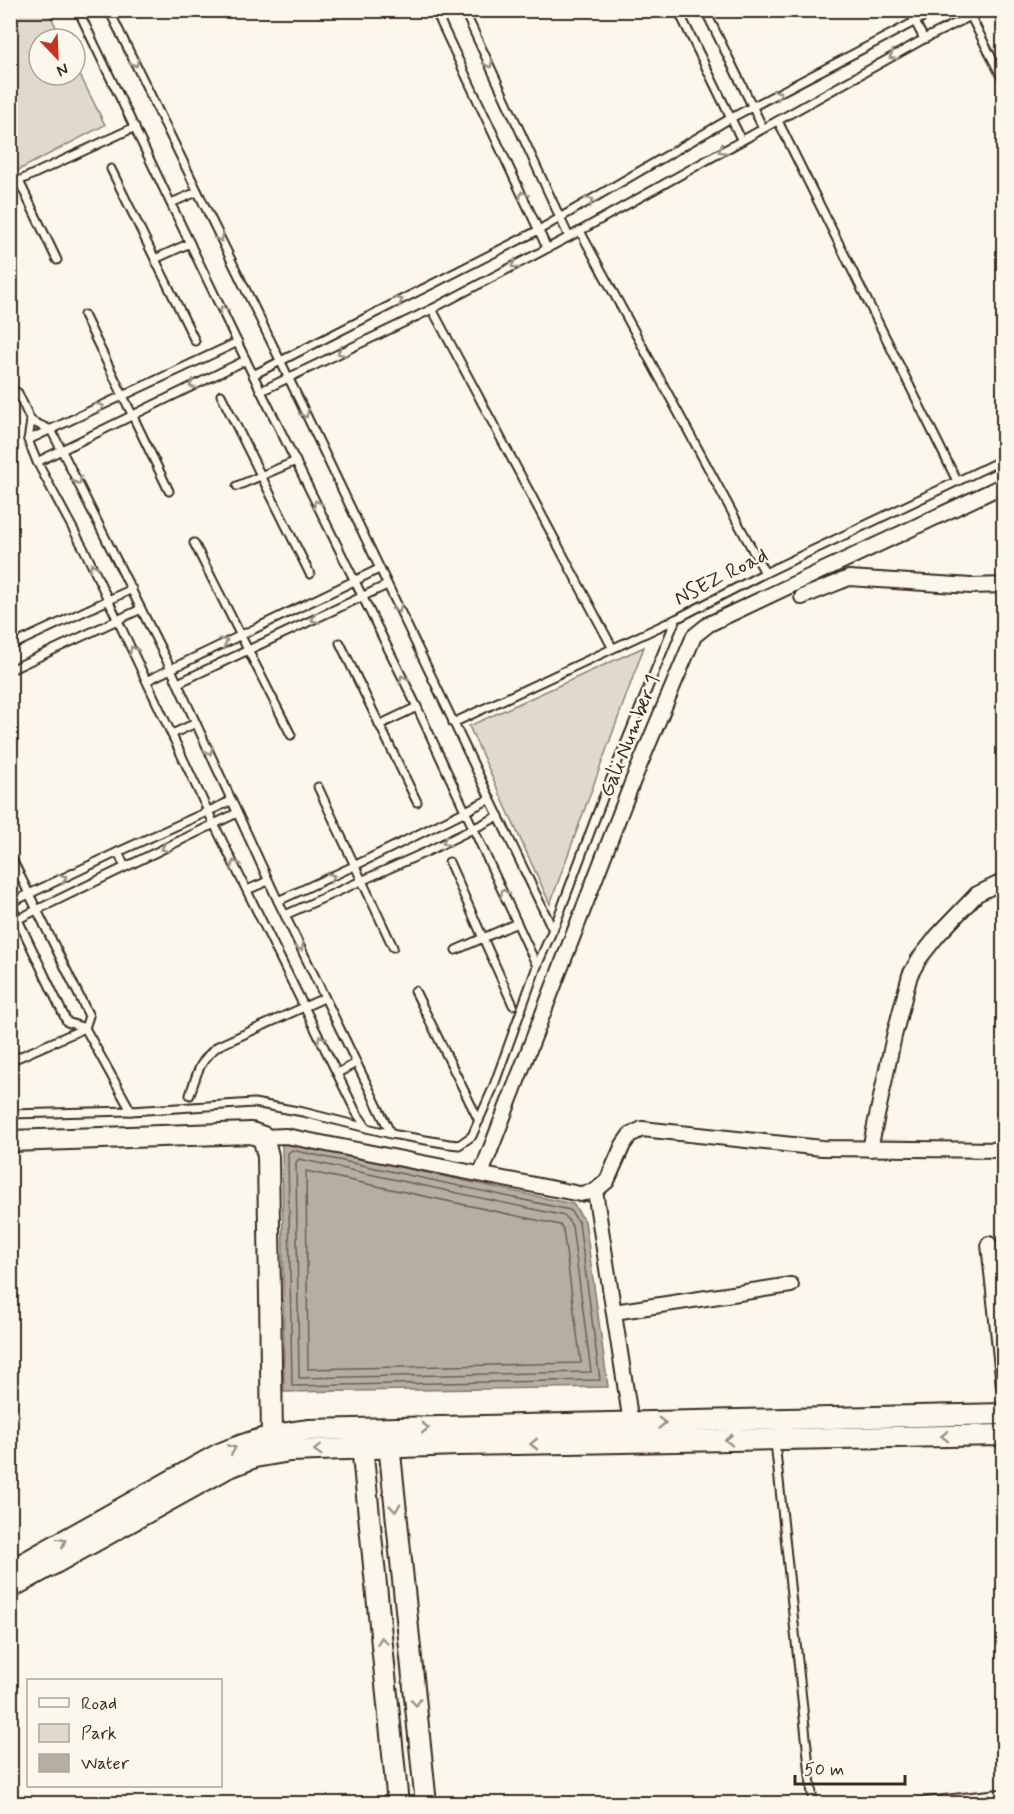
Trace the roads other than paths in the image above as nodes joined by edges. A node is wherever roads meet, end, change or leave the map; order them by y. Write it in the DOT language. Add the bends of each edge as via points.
graph roads {
  1 [pos="78,10"];
  2 [pos="109,10"];
  3 [pos="435,10"];
  4 [pos="464,10"];
  5 [pos="678,10"];
  6 [pos="705,10"];
  7 [pos="909,10"];
  8 [pos="937,10"];
  9 [pos="982,10"];
  10 [pos="971,16"];
  11 [pos="915,22"];
  12 [pos="924,39"];
  13 [pos="1004,82"];
  14 [pos="753,107"];
  15 [pos="731,118"];
  16 [pos="778,121"];
  17 [pos="135,127"];
  18 [pos="763,128"];
  19 [pos="741,139"];
  20 [pos="111,169"];
  21 [pos="19,181"];
  22 [pos="10,185"];
  23 [pos="197,192"];
  24 [pos="171,203"];
  25 [pos="560,219"];
  26 [pos="540,230"];
  27 [pos="580,231"];
  28 [pos="569,237"];
  29 [pos="190,243"];
  30 [pos="547,248"];
  31 [pos="155,259"];
  32 [pos="57,260"];
  33 [pos="432,309"];
  34 [pos="84,315"];
  35 [pos="195,341"];
  36 [pos="238,342"];
  37 [pos="246,360"];
  38 [pos="280,360"];
  39 [pos="253,375"];
  40 [pos="288,378"];
  41 [pos="10,388"];
  42 [pos="261,391"];
  43 [pos="221,395"];
  44 [pos="123,396"];
  45 [pos="132,415"];
  46 [pos="31,422"];
  47 [pos="51,430"];
  48 [pos="28,440"];
  49 [pos="61,449"];
  50 [pos="1004,459"];
  51 [pos="296,461"];
  52 [pos="37,462"];
  53 [pos="261,476"];
  54 [pos="957,481"];
  55 [pos="1004,485"];
  56 [pos="237,486"];
  57 [pos="169,491"];
  58 [pos="194,543"];
  59 [pos="379,569"];
  60 [pos="765,573"];
  61 [pos="310,574"];
  62 [pos="354,580"];
  63 [pos="387,585"];
  64 [pos="1004,585"];
  65 [pos="132,590"];
  66 [pos="362,597"];
  67 [pos="802,597"];
  68 [pos="108,600"];
  69 [pos="141,609"];
  70 [pos="676,619"];
  71 [pos="117,620"];
  72 [pos="240,634"];
  73 [pos="340,643"];
  74 [pos="10,646"];
  75 [pos="612,647"];
  76 [pos="248,651"];
  77 [pos="171,669"];
  78 [pos="10,670"];
  79 [pos="148,680"];
  80 [pos="178,683"];
  81 [pos="417,707"];
  82 [pos="196,723"];
  83 [pos="453,723"];
  84 [pos="379,725"];
  85 [pos="172,734"];
  86 [pos="291,735"];
  87 [pos="318,787"];
  88 [pos="490,799"];
  89 [pos="231,801"];
  90 [pos="417,802"];
  91 [pos="208,811"];
  92 [pos="237,813"];
  93 [pos="465,813"];
  94 [pos="499,816"];
  95 [pos="214,824"];
  96 [pos="474,828"];
  97 [pos="118,852"];
  98 [pos="10,855"];
  99 [pos="449,862"];
  100 [pos="354,866"];
  101 [pos="125,867"];
  102 [pos="268,881"];
  103 [pos="361,881"];
  104 [pos="1004,881"];
  105 [pos="247,890"];
  106 [pos="30,894"];
  107 [pos="278,901"];
  108 [pos="36,910"];
  109 [pos="285,915"];
  110 [pos="18,919"];
  111 [pos="517,923"];
  112 [pos="553,930"];
  113 [pos="484,937"];
  114 [pos="393,946"];
  115 [pos="456,950"];
  116 [pos="537,966"];
  117 [pos="415,991"];
  118 [pos="324,998"];
  119 [pos="513,1005"];
  120 [pos="306,1006"];
  121 [pos="85,1028"];
  122 [pos="10,1061"];
  123 [pos="356,1063"];
  124 [pos="338,1073"];
  125 [pos="190,1095"];
  126 [pos="131,1111"];
  127 [pos="10,1114"];
  128 [pos="479,1121"];
  129 [pos="367,1128"];
  130 [pos="392,1134"];
  131 [pos="263,1137"];
  132 [pos="10,1141"];
  133 [pos="870,1149"];
  134 [pos="1004,1150"];
  135 [pos="481,1174"];
  136 [pos="595,1191"];
  137 [pos="989,1244"];
  138 [pos="791,1285"];
  139 [pos="614,1312"];
  140 [pos="1004,1386"];
  141 [pos="1004,1414"];
  142 [pos="631,1423"];
  143 [pos="773,1430"];
  144 [pos="1004,1435"];
  145 [pos="272,1436"];
  146 [pos="388,1438"];
  147 [pos="362,1439"];
  148 [pos="10,1571"];
  149 [pos="10,1588"];
  150 [pos="1004,1793"];
  151 [pos="398,1803"];
  152 [pos="426,1803"];
  153 [pos="813,1803"];
  154 [pos="903,1803"];
  1 -- 17 [label="lane"];
  2 -- 23 [label="lane, one-way"];
  26 -- 3 [label="lane, one-way"];
  4 -- 25 [label="lane, one-way"];
  5 -- 15 [label="lane"];
  6 -- 14 [label="lane"];
  7 -- 11 [label="lane"];
  8 -- 11 [label="lane"];
  9 -- 10 [label="lane"];
  10 -- 12 [label="lane"];
  10 -- 13 [label="lane"];
  11 -- 12 [label="lane"];
  14 -- 11 [label="lane, one-way"];
  12 -- 16 [label="lane, one-way"];
  14 -- 15 [label="lane"];
  14 -- 18 [label="lane"];
  15 -- 19 [label="lane"];
  25 -- 15 [label="lane, one-way"];
  16 -- 18 [label="lane"];
  16 -- 54 [label="lane"];
  17 -- 21 [label="lane"];
  17 -- 24 [label="lane"];
  18 -- 19 [label="lane"];
  19 -- 27 [label="lane, one-way"];
  20 -- 31 [label="lane"];
  21 -- 22 [label="lane"];
  21 -- 32 [label="lane"];
  23 -- 24 [label="lane"];
  23 -- 38 [label="lane, one-way"];
  24 -- 29 [label="lane"];
  25 -- 26 [label="lane"];
  25 -- 28 [label="lane"];
  26 -- 30 [label="lane"];
  38 -- 26 [label="lane, one-way"];
  27 -- 28 [label="lane"];
  27 -- 60 [label="lane"];
  28 -- 30 [label="lane"];
  29 -- 31 [label="lane"];
  36 -- 29 [label="lane, one-way"];
  30 -- 33 [label="lane, one-way"];
  31 -- 35 [label="lane"];
  33 -- 40 [label="lane, one-way"];
  33 -- 75 [label="lane"];
  34 -- 44 [label="lane"];
  36 -- 37 [label="lane"];
  36 -- 44 [label="lane"];
  37 -- 39 [label="lane"];
  37 -- 45 [label="lane, one-way"];
  38 -- 39 [label="lane"];
  38 -- 40 [label="lane"];
  39 -- 42 [label="lane"];
  40 -- 42 [label="lane"];
  40 -- 59 [label="lane, one-way"];
  41 -- 46 [label="lane" via="18,393"];
  42 -- 51 [label="lane"];
  43 -- 53 [label="lane"];
  44 -- 45 [label="lane"];
  47 -- 44 [label="lane, one-way"];
  45 -- 49 [label="lane"];
  45 -- 57 [label="lane"];
  46 -- 47 [label="lane"];
  46 -- 48 [label="lane"];
  47 -- 48 [label="lane"];
  47 -- 49 [label="lane"];
  48 -- 52 [label="lane"];
  49 -- 52 [label="lane"];
  49 -- 65 [label="lane, one-way"];
  50 -- 54 [label="lane, NSEZ Road"];
  51 -- 53 [label="lane"];
  62 -- 51 [label="lane, one-way"];
  68 -- 52 [label="lane, one-way"];
  53 -- 56 [label="lane"];
  53 -- 61 [label="lane"];
  54 -- 60 [label="lane, NSEZ Road"];
  55 -- 135 [label="street, Gali Number 1" via="709,624 694,636 632,783"];
  58 -- 72 [label="lane"];
  59 -- 62 [label="lane"];
  59 -- 63 [label="lane"];
  60 -- 70 [label="lane, NSEZ Road"];
  62 -- 66 [label="lane"];
  62 -- 72 [label="lane"];
  63 -- 66 [label="lane"];
  63 -- 83 [label="lane, one-way"];
  64 -- 67 [label="street" via="910,583 863,577 849,578"];
  65 -- 68 [label="lane"];
  65 -- 69 [label="lane"];
  66 -- 76 [label="lane, one-way"];
  81 -- 66 [label="lane, one-way"];
  68 -- 71 [label="lane"];
  68 -- 74 [label="lane"];
  69 -- 71 [label="lane"];
  69 -- 77 [label="lane"];
  70 -- 75 [label="lane, NSEZ Road"];
  70 -- 112 [label="lane"];
  71 -- 78 [label="lane"];
  79 -- 71 [label="lane, one-way"];
  72 -- 76 [label="lane"];
  77 -- 72 [label="lane, one-way"];
  73 -- 84 [label="lane"];
  75 -- 83 [label="lane, NSEZ Road"];
  76 -- 80 [label="lane"];
  76 -- 86 [label="lane"];
  77 -- 79 [label="lane"];
  77 -- 80 [label="lane"];
  79 -- 85 [label="lane"];
  80 -- 82 [label="lane"];
  81 -- 84 [label="lane"];
  81 -- 93 [label="lane"];
  82 -- 85 [label="lane"];
  82 -- 89 [label="lane, one-way"];
  83 -- 88 [label="lane"];
  84 -- 90 [label="lane"];
  85 -- 91 [label="lane"];
  87 -- 100 [label="lane"];
  88 -- 93 [label="lane"];
  88 -- 94 [label="lane"];
  89 -- 91 [label="lane"];
  89 -- 92 [label="lane"];
  91 -- 95 [label="lane"];
  91 -- 97 [label="lane"];
  92 -- 95 [label="lane"];
  92 -- 102 [label="lane"];
  93 -- 96 [label="lane"];
  93 -- 100 [label="lane"];
  94 -- 96 [label="lane"];
  94 -- 112 [label="lane"];
  95 -- 101 [label="lane, one-way"];
  105 -- 95 [label="lane, one-way"];
  96 -- 103 [label="lane, one-way"];
  111 -- 96 [label="lane, one-way"];
  97 -- 101 [label="lane"];
  106 -- 97 [label="lane, one-way"];
  98 -- 106 [label="lane"];
  99 -- 113 [label="lane"];
  100 -- 103 [label="lane"];
  107 -- 100 [label="lane, one-way"];
  101 -- 108 [label="lane"];
  102 -- 105 [label="lane"];
  102 -- 107 [label="lane"];
  103 -- 109 [label="lane"];
  103 -- 114 [label="lane"];
  104 -- 133 [label="street" via="977,894 938,935 910,975"];
  105 -- 120 [label="lane"];
  106 -- 108 [label="lane"];
  106 -- 110 [label="lane" via="10,903"];
  107 -- 109 [label="lane"];
  108 -- 110 [label="lane"];
  108 -- 121 [label="lane" via="89,1016"];
  109 -- 118 [label="lane, one-way"];
  110 -- 121 [label="lane" via="67,1022"];
  111 -- 113 [label="lane"];
  111 -- 116 [label="lane"];
  112 -- 116 [label="lane"];
  113 -- 115 [label="lane"];
  113 -- 119 [label="lane"];
  116 -- 128 [label="lane"];
  117 -- 128 [label="lane"];
  118 -- 120 [label="lane"];
  118 -- 123 [label="lane"];
  124 -- 120 [label="lane, one-way"];
  120 -- 125 [label="lane" via="218,1046 200,1065"];
  121 -- 122 [label="lane"];
  121 -- 126 [label="lane"];
  123 -- 124 [label="lane"];
  123 -- 130 [label="lane"];
  124 -- 129 [label="lane"];
  126 -- 127 [label="lane"];
  126 -- 129 [label="lane" via="254,1103"];
  128 -- 130 [label="lane" via="472,1136 459,1145"];
  129 -- 130 [label="lane"];
  131 -- 132 [label="street" via="251,1133"];
  131 -- 135 [label="street" via="286,1136"];
  131 -- 145 [label="street" via="268,1156"];
  133 -- 134 [label="street"];
  133 -- 136 [label="street" via="822,1148 642,1129 630,1135 607,1181"];
  135 -- 136 [label="street" via="580,1194"];
  136 -- 139 [label="street"];
  137 -- 140 [label="street"];
  138 -- 139 [label="street"];
  139 -- 142 [label="street"];
  141 -- 143 [label="street"];
  142 -- 143 [label="street, one-way"];
  146 -- 142 [label="street, one-way"];
  144 -- 143 [label="street, one-way"];
  143 -- 146 [label="street, one-way"];
  143 -- 153 [label="lane"];
  145 -- 147 [label="street" via="309,1430"];
  148 -- 145 [label="street, one-way" via="219,1454"];
  146 -- 147 [label="street"];
  146 -- 152 [label="street, one-way"];
  147 -- 149 [label="street, one-way" via="255,1457 226,1468"];
  151 -- 147 [label="street, one-way"];
  150 -- 154 [label="lane"];
}
